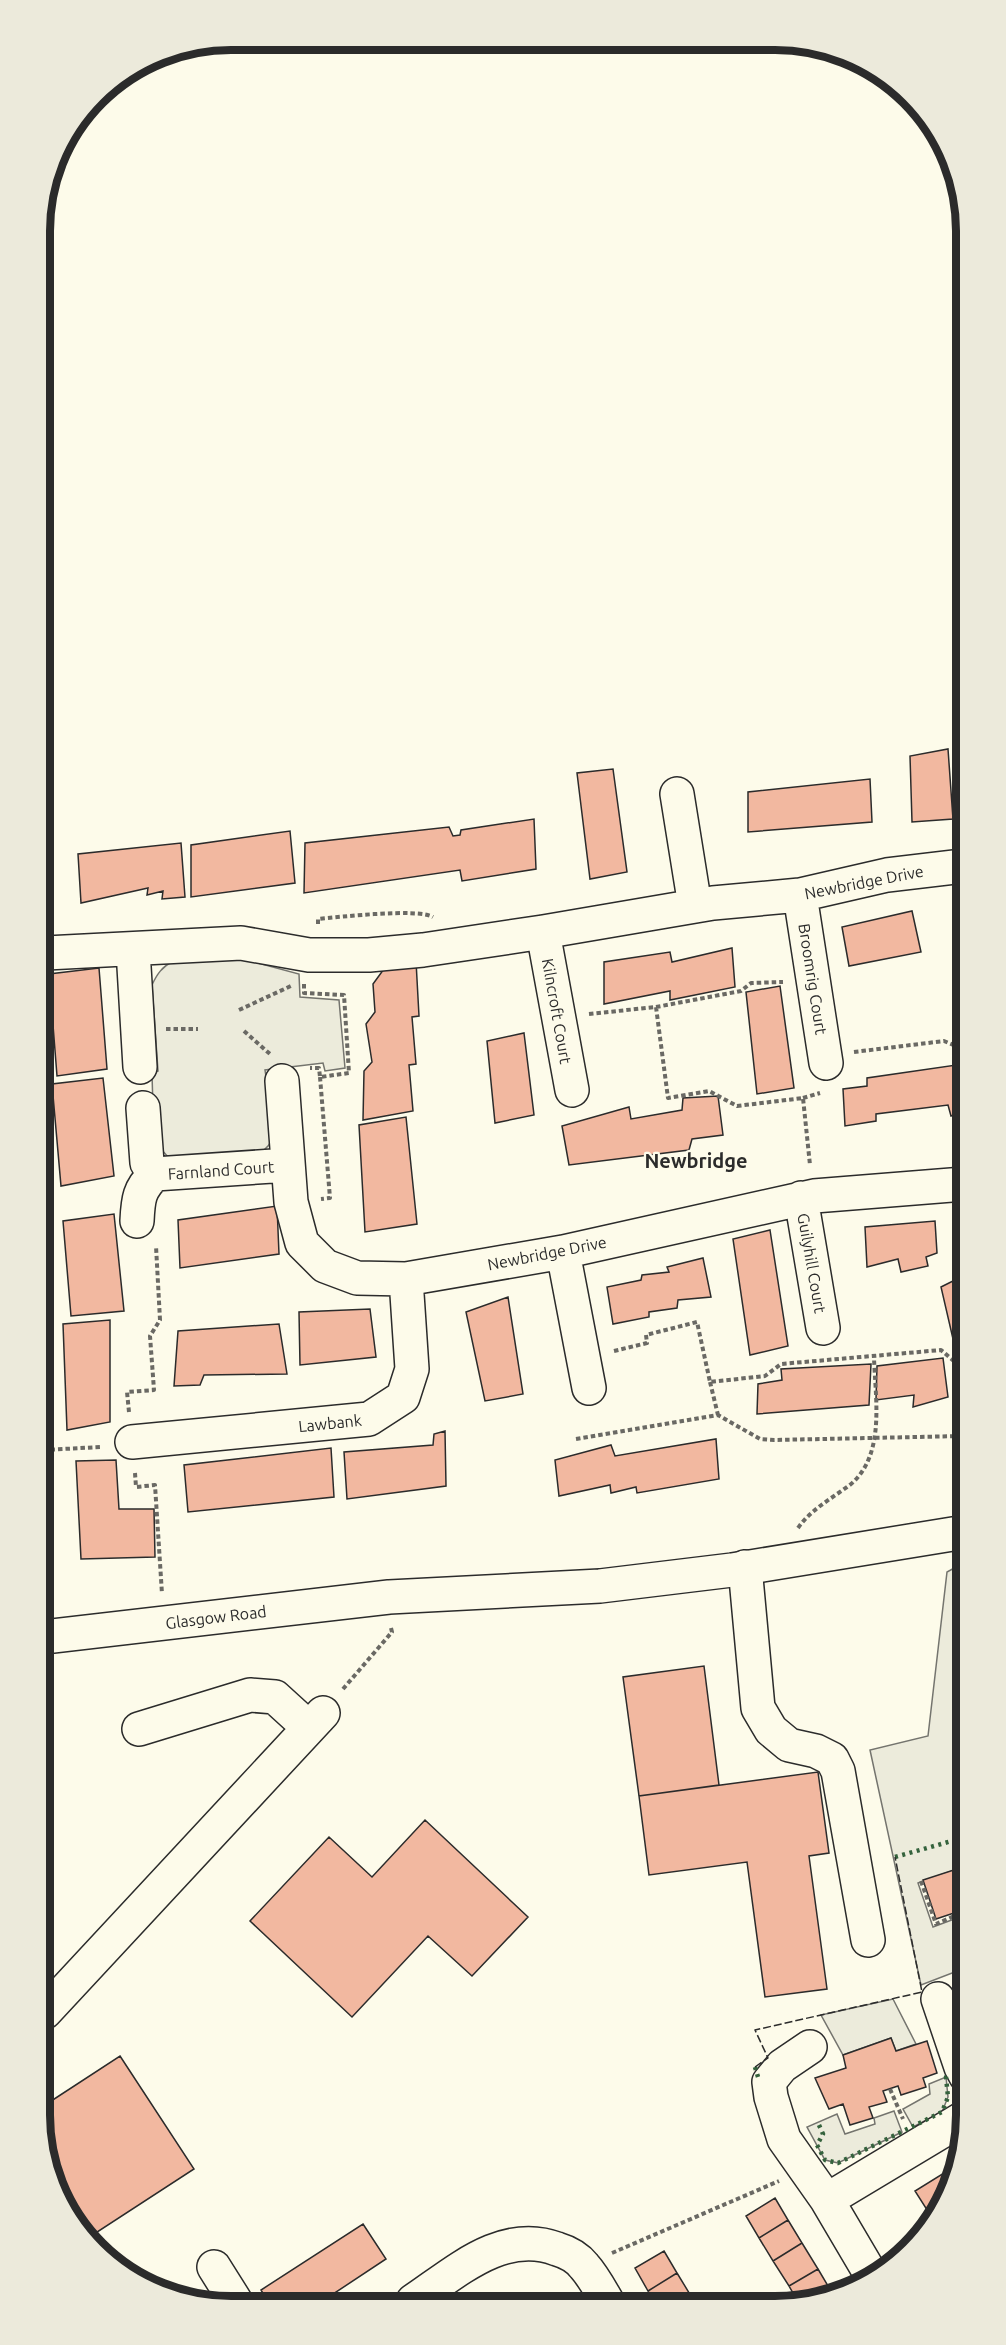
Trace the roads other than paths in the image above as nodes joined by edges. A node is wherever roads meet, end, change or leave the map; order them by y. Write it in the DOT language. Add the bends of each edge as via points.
graph roads {
  1 [pos="677,794"];
  2 [pos="957,867"];
  3 [pos="800,895"];
  4 [pos="695,906"];
  5 [pos="543,932"];
  6 [pos="133,950"];
  7 [pos="50,953"];
  8 [pos="140,1068"];
  9 [pos="837,1068"];
  10 [pos="295,1075"];
  11 [pos="572,1090"];
  12 [pos="143,1108"];
  13 [pos="288,1165"];
  14 [pos="155,1174"];
  15 [pos="956,1185"];
  16 [pos="807,1197"];
  17 [pos="137,1221"];
  18 [pos="563,1252"];
  19 [pos="406,1279"];
  20 [pos="823,1328"];
  21 [pos="586,1373"];
  22 [pos="121,1445"];
  23 [pos="956,1533"];
  24 [pos="745,1567"];
  25 [pos="49,1636"];
  26 [pos="139,1729"];
  27 [pos="868,1940"];
  28 [pos="938,1999"];
  29 [pos="49,2008"];
  30 [pos="810,2047"];
  31 [pos="956,2052"];
  32 [pos="956,2123"];
  33 [pos="826,2200"];
  34 [pos="213,2267"];
  35 [pos="868,2269"];
  36 [pos="232,2296"];
  37 [pos="420,2296"];
  38 [pos="604,2296"];
  1 -- 4 [label="main road"];
  2 -- 3 [label="main road, Newbridge Drive" via="887,875"];
  3 -- 4 [label="main road, Newbridge Drive"];
  3 -- 9 [label="main road, Broomrig Court" via="813,981"];
  4 -- 5 [label="main road, Newbridge Drive"];
  5 -- 6 [label="main road, Newbridge Drive" via="369,955 309,955 241,943"];
  5 -- 11 [label="main road, Kilncroft Court"];
  6 -- 7 [label="main road, Newbridge Drive"];
  6 -- 8 [label="main road"];
  10 -- 13 [label="main road, Newbridge Drive"];
  12 -- 14 [label="main road, Farnland Court" via="147,1163"];
  13 -- 14 [label="main road, Farnland Court"];
  13 -- 19 [label="main road, Newbridge Drive" via="291,1202 302,1243 325,1266 357,1278"];
  14 -- 17 [label="main road, Farnland Court" via="144,1185"];
  15 -- 16 [label="main road, Newbridge Drive"];
  16 -- 18 [label="main road, Newbridge Drive"];
  16 -- 20 [label="main road, Guilyhill Court"];
  18 -- 19 [label="main road, Newbridge Drive"];
  18 -- 21 [label="main road"];
  19 -- 22 [label="main road, Lawbank" via="412,1368 403,1397 369,1419"];
  23 -- 24 [label="main road, Glasgow Road"];
  24 -- 25 [label="main road, Glasgow Road" via="600,1586 389,1597"];
  24 -- 27 [label="main road" via="758,1708 771,1730 789,1745 832,1759 838,1771"];
  26 -- 29 [label="main road" via="250,1695 275,1697 316,1720"];
  28 -- 31 [label="main road"];
  30 -- 33 [label="main road" via="782,2066 769,2082 783,2139"];
  32 -- 33 [label="main road"];
  33 -- 35 [label="main road"];
  34 -- 36 [label="main road"];
  37 -- 38 [label="main road" via="485,2253 517,2244 550,2246 568,2253 584,2265"];
}
